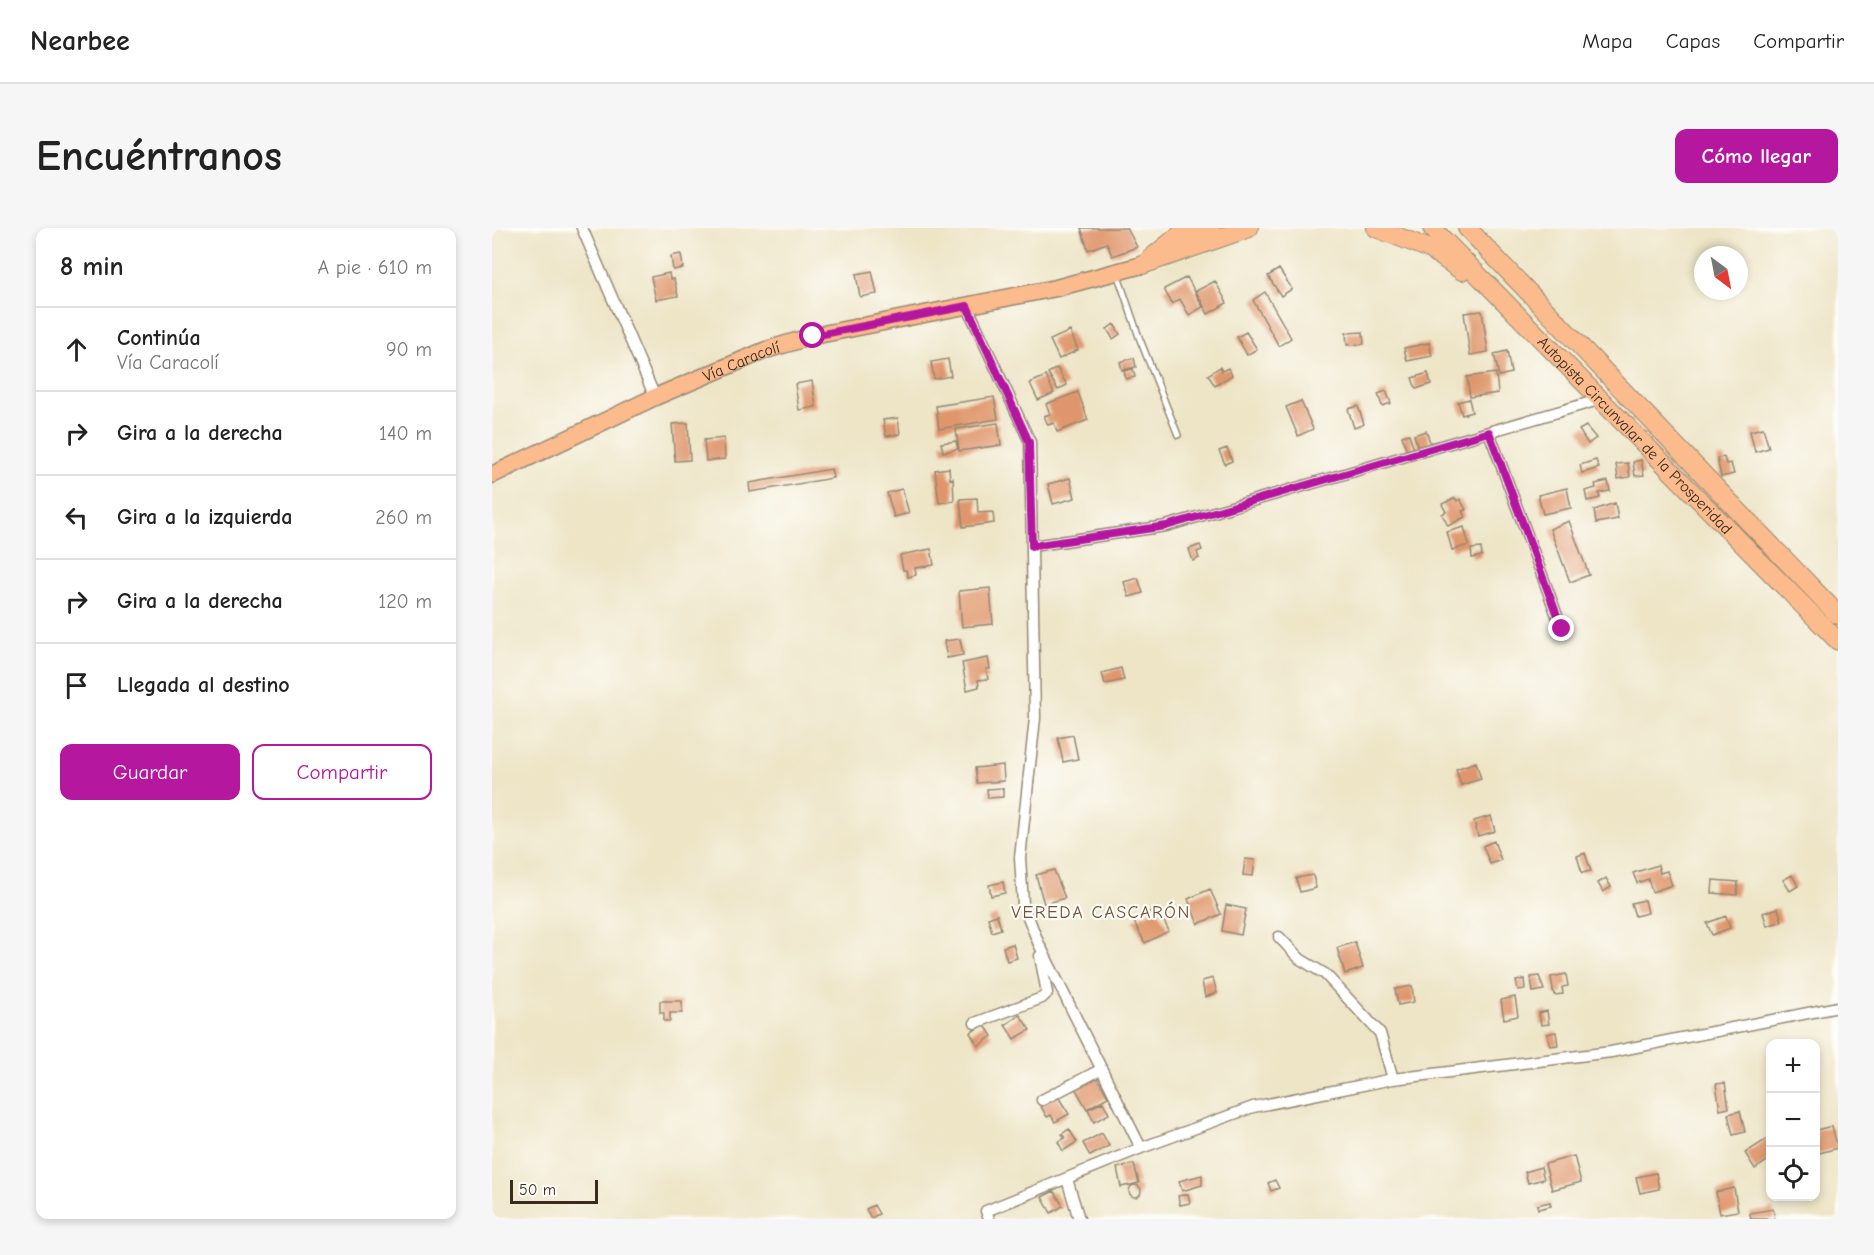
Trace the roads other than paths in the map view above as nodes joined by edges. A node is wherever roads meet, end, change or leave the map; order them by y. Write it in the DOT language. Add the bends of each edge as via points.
graph roads {
  1 [pos="582,228"];
  2 [pos="1188,228"];
  3 [pos="1249,228"];
  4 [pos="1376,228"];
  5 [pos="1432,228"];
  6 [pos="1467,228"];
  7 [pos="1478,228"];
  8 [pos="1210,229"];
  9 [pos="1142,265"];
  10 [pos="1506,268"];
  11 [pos="1116,272"];
  12 [pos="967,306"];
  13 [pos="1551,347"];
  14 [pos="655,397"];
  15 [pos="1602,399"];
  16 [pos="1489,432"];
  17 [pos="1178,435"];
  18 [pos="492,475"];
  19 [pos="1032,546"];
  20 [pos="1838,615"];
  21 [pos="1562,629"];
  22 [pos="1838,641"];
  23 [pos="1279,937"];
  24 [pos="1038,942"];
  25 [pos="1838,1007"];
  26 [pos="975,1023"];
  27 [pos="1100,1070"];
  28 [pos="1393,1079"];
  29 [pos="1042,1100"];
  30 [pos="1141,1148"];
  31 [pos="1067,1179"];
  32 [pos="989,1219"];
  33 [pos="1079,1219"];
  1 -- 14 [label="street"];
  2 -- 9 [label="highway"];
  3 -- 9 [label="highway"];
  4 -- 13 [label="highway" via="1430,249"];
  5 -- 13 [label="highway, Autopista Circunvalar de la Prosperidad"];
  6 -- 10 [label="highway, Autopista Circunvalar de la Prosperidad"];
  7 -- 10 [label="highway"];
  8 -- 9 [label="main road, Vía Caracolí"];
  9 -- 11 [label="main road, Vía Caracolí"];
  10 -- 20 [label="highway, Autopista Circunvalar de la Prosperidad"];
  11 -- 12 [label="main road, Vía Caracolí"];
  11 -- 17 [label="lane"];
  12 -- 14 [label="main road, Vía Caracolí" via="813,336 766,350"];
  12 -- 19 [label="street" via="1029,442"];
  13 -- 15 [label="highway, Autopista Circunvalar de la Prosperidad"];
  14 -- 18 [label="main road, Vía Caracolí"];
  15 -- 16 [label="street"];
  15 -- 22 [label="highway, Autopista Circunvalar de la Prosperidad"];
  16 -- 19 [label="street" via="1166,526"];
  16 -- 21 [label="street"];
  19 -- 24 [label="street" via="1035,718 1019,880 1023,904"];
  23 -- 28 [label="street" via="1299,959 1325,974 1380,1034"];
  24 -- 26 [label="street" via="1047,993"];
  24 -- 27 [label="street"];
  25 -- 28 [label="street" via="1611,1052"];
  27 -- 29 [label="street"];
  27 -- 30 [label="street"];
  28 -- 30 [label="street" via="1253,1107"];
  30 -- 31 [label="street"];
  31 -- 32 [label="street" via="986,1211"];
  31 -- 33 [label="street"];
}
